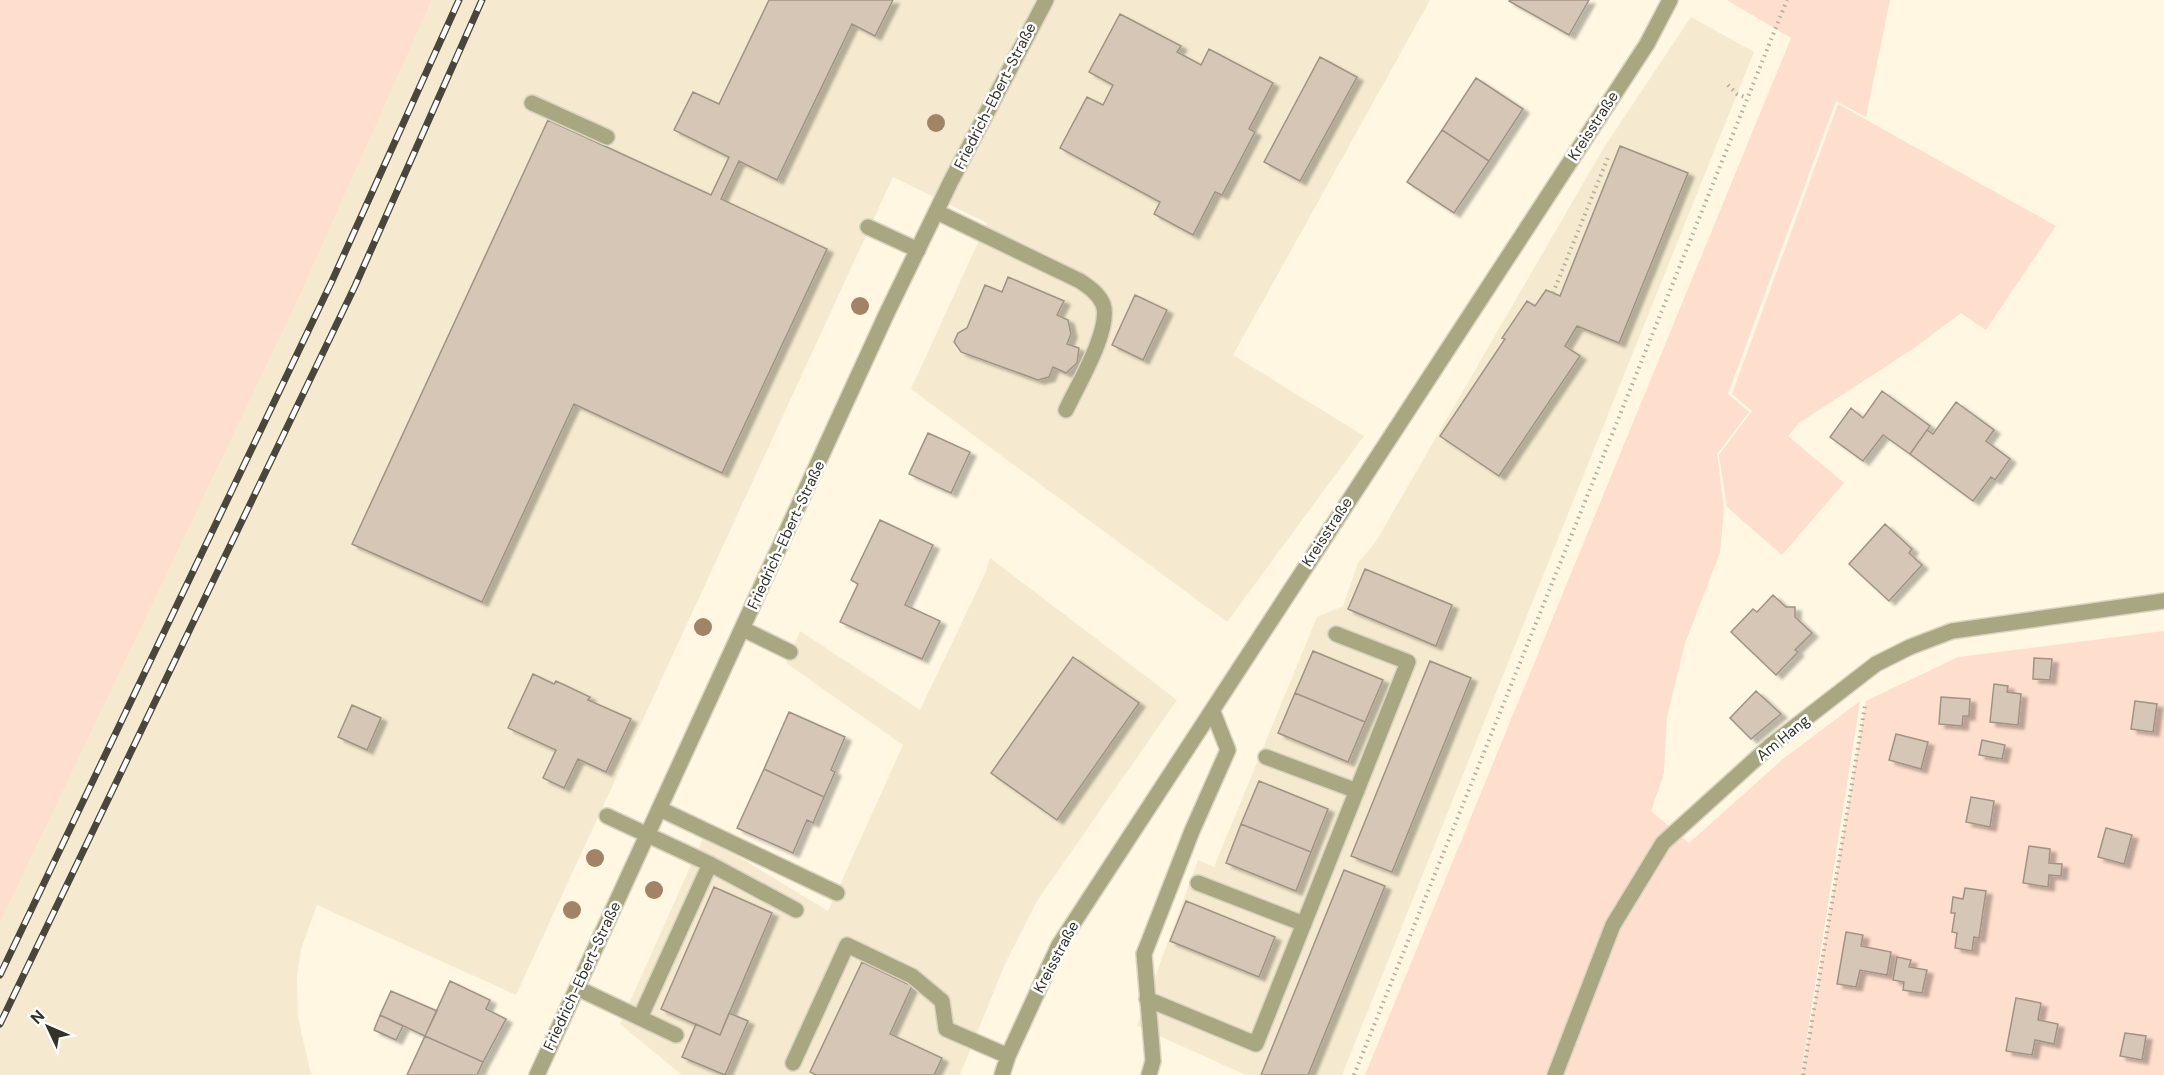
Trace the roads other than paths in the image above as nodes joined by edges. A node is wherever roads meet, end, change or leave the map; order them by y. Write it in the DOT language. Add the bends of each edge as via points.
graph roads {
  1 [pos="1046,0"];
  2 [pos="1670,0"];
  3 [pos="532,103"];
  4 [pos="607,137"];
  5 [pos="937,212"];
  6 [pos="868,227"];
  7 [pos="918,250"];
  8 [pos="1066,410"];
  9 [pos="2164,601"];
  10 [pos="743,629"];
  11 [pos="1336,634"];
  12 [pos="790,651"];
  13 [pos="1213,712"];
  14 [pos="1266,757"];
  15 [pos="1357,791"];
  16 [pos="660,809"];
  17 [pos="607,816"];
  18 [pos="648,835"];
  19 [pos="710,864"];
  20 [pos="1198,883"];
  21 [pos="837,893"];
  22 [pos="796,910"];
  23 [pos="1304,924"];
  24 [pos="577,988"];
  25 [pos="1147,999"];
  26 [pos="640,1018"];
  27 [pos="676,1035"];
  28 [pos="1008,1056"];
  29 [pos="793,1063"];
  30 [pos="537,1075"];
  31 [pos="1002,1075"];
  32 [pos="1149,1075"];
  33 [pos="1554,1075"];
  1 -- 5 [label="street, Friedrich-Ebert-Straße"];
  2 -- 13 [label="street, Kreisstraße" via="1647,44"];
  3 -- 4 [label="street"];
  5 -- 7 [label="street, Friedrich-Ebert-Straße"];
  5 -- 8 [label="street" via="1080,281 1095,292 1103,305 1103,333"];
  6 -- 7 [label="street"];
  7 -- 10 [label="street, Friedrich-Ebert-Straße"];
  9 -- 33 [label="street, Am Hang" via="1952,631 1876,664 1770,746 1663,843 1613,925"];
  10 -- 12 [label="street"];
  10 -- 16 [label="street, Friedrich-Ebert-Straße"];
  11 -- 15 [label="street" via="1408,662"];
  13 -- 25 [label="street" via="1228,750 1143,954"];
  13 -- 28 [label="street, Kreisstraße" via="1059,945"];
  14 -- 15 [label="street"];
  15 -- 23 [label="street"];
  16 -- 18 [label="street, Friedrich-Ebert-Straße"];
  16 -- 21 [label="street"];
  17 -- 18 [label="street"];
  18 -- 19 [label="street"];
  18 -- 24 [label="street, Friedrich-Ebert-Straße"];
  19 -- 22 [label="street"];
  19 -- 26 [label="street"];
  20 -- 23 [label="street"];
  23 -- 25 [label="street" via="1256,1044"];
  24 -- 26 [label="street"];
  24 -- 30 [label="street, Friedrich-Ebert-Straße"];
  25 -- 32 [label="street" via="1153,1061"];
  26 -- 27 [label="street"];
  28 -- 29 [label="street" via="946,1029 942,1001 912,976 847,945"];
  28 -- 31 [label="street, Kreisstraße"];
}
